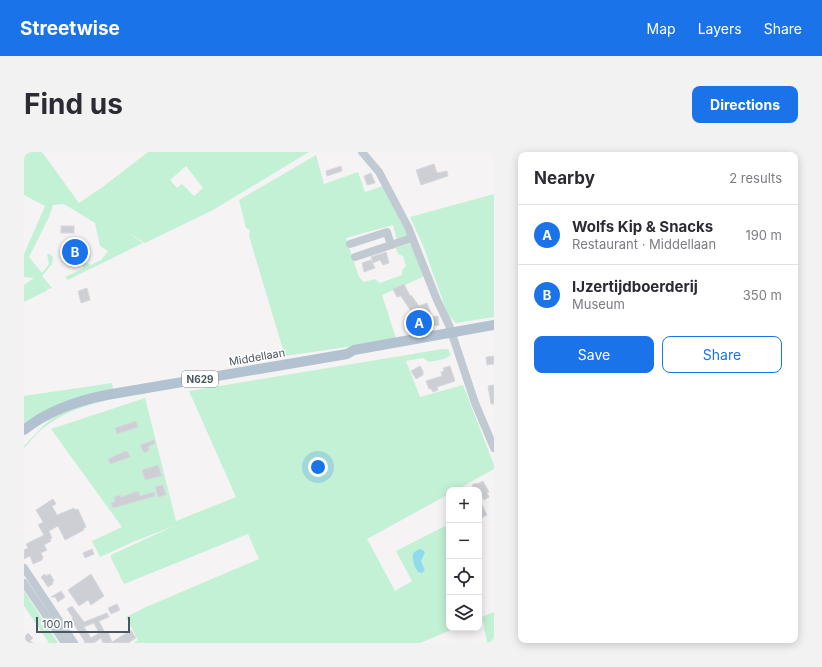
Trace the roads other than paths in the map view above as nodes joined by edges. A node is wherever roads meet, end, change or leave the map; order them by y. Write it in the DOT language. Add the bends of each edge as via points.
graph roads {
  1 [pos="362,152"];
  2 [pos="412,238"];
  3 [pos="350,244"];
  4 [pos="391,245"];
  5 [pos="355,257"];
  6 [pos="494,324"];
  7 [pos="494,331"];
  8 [pos="452,336"];
  9 [pos="55,412"];
  10 [pos="26,427"];
  11 [pos="24,438"];
  12 [pos="494,448"];
  13 [pos="25,573"];
  14 [pos="24,583"];
  15 [pos="64,643"];
  16 [pos="74,643"];
  1 -- 2 [label="street" via="379,172"];
  2 -- 4 [label="street"];
  2 -- 8 [label="street"];
  3 -- 4 [label="street" via="387,232"];
  4 -- 5 [label="street"];
  6 -- 8 [label="main road, N629"];
  7 -- 8 [label="main road, N629"];
  8 -- 9 [label="main road, Middellaan / N629" via="356,355 347,354 106,395"];
  8 -- 12 [label="street"];
  9 -- 10 [label="main road, Middellaan / N629"];
  9 -- 11 [label="main road, Middellaan / N629"];
  13 -- 16 [label="street"];
  14 -- 15 [label="street"];
}
